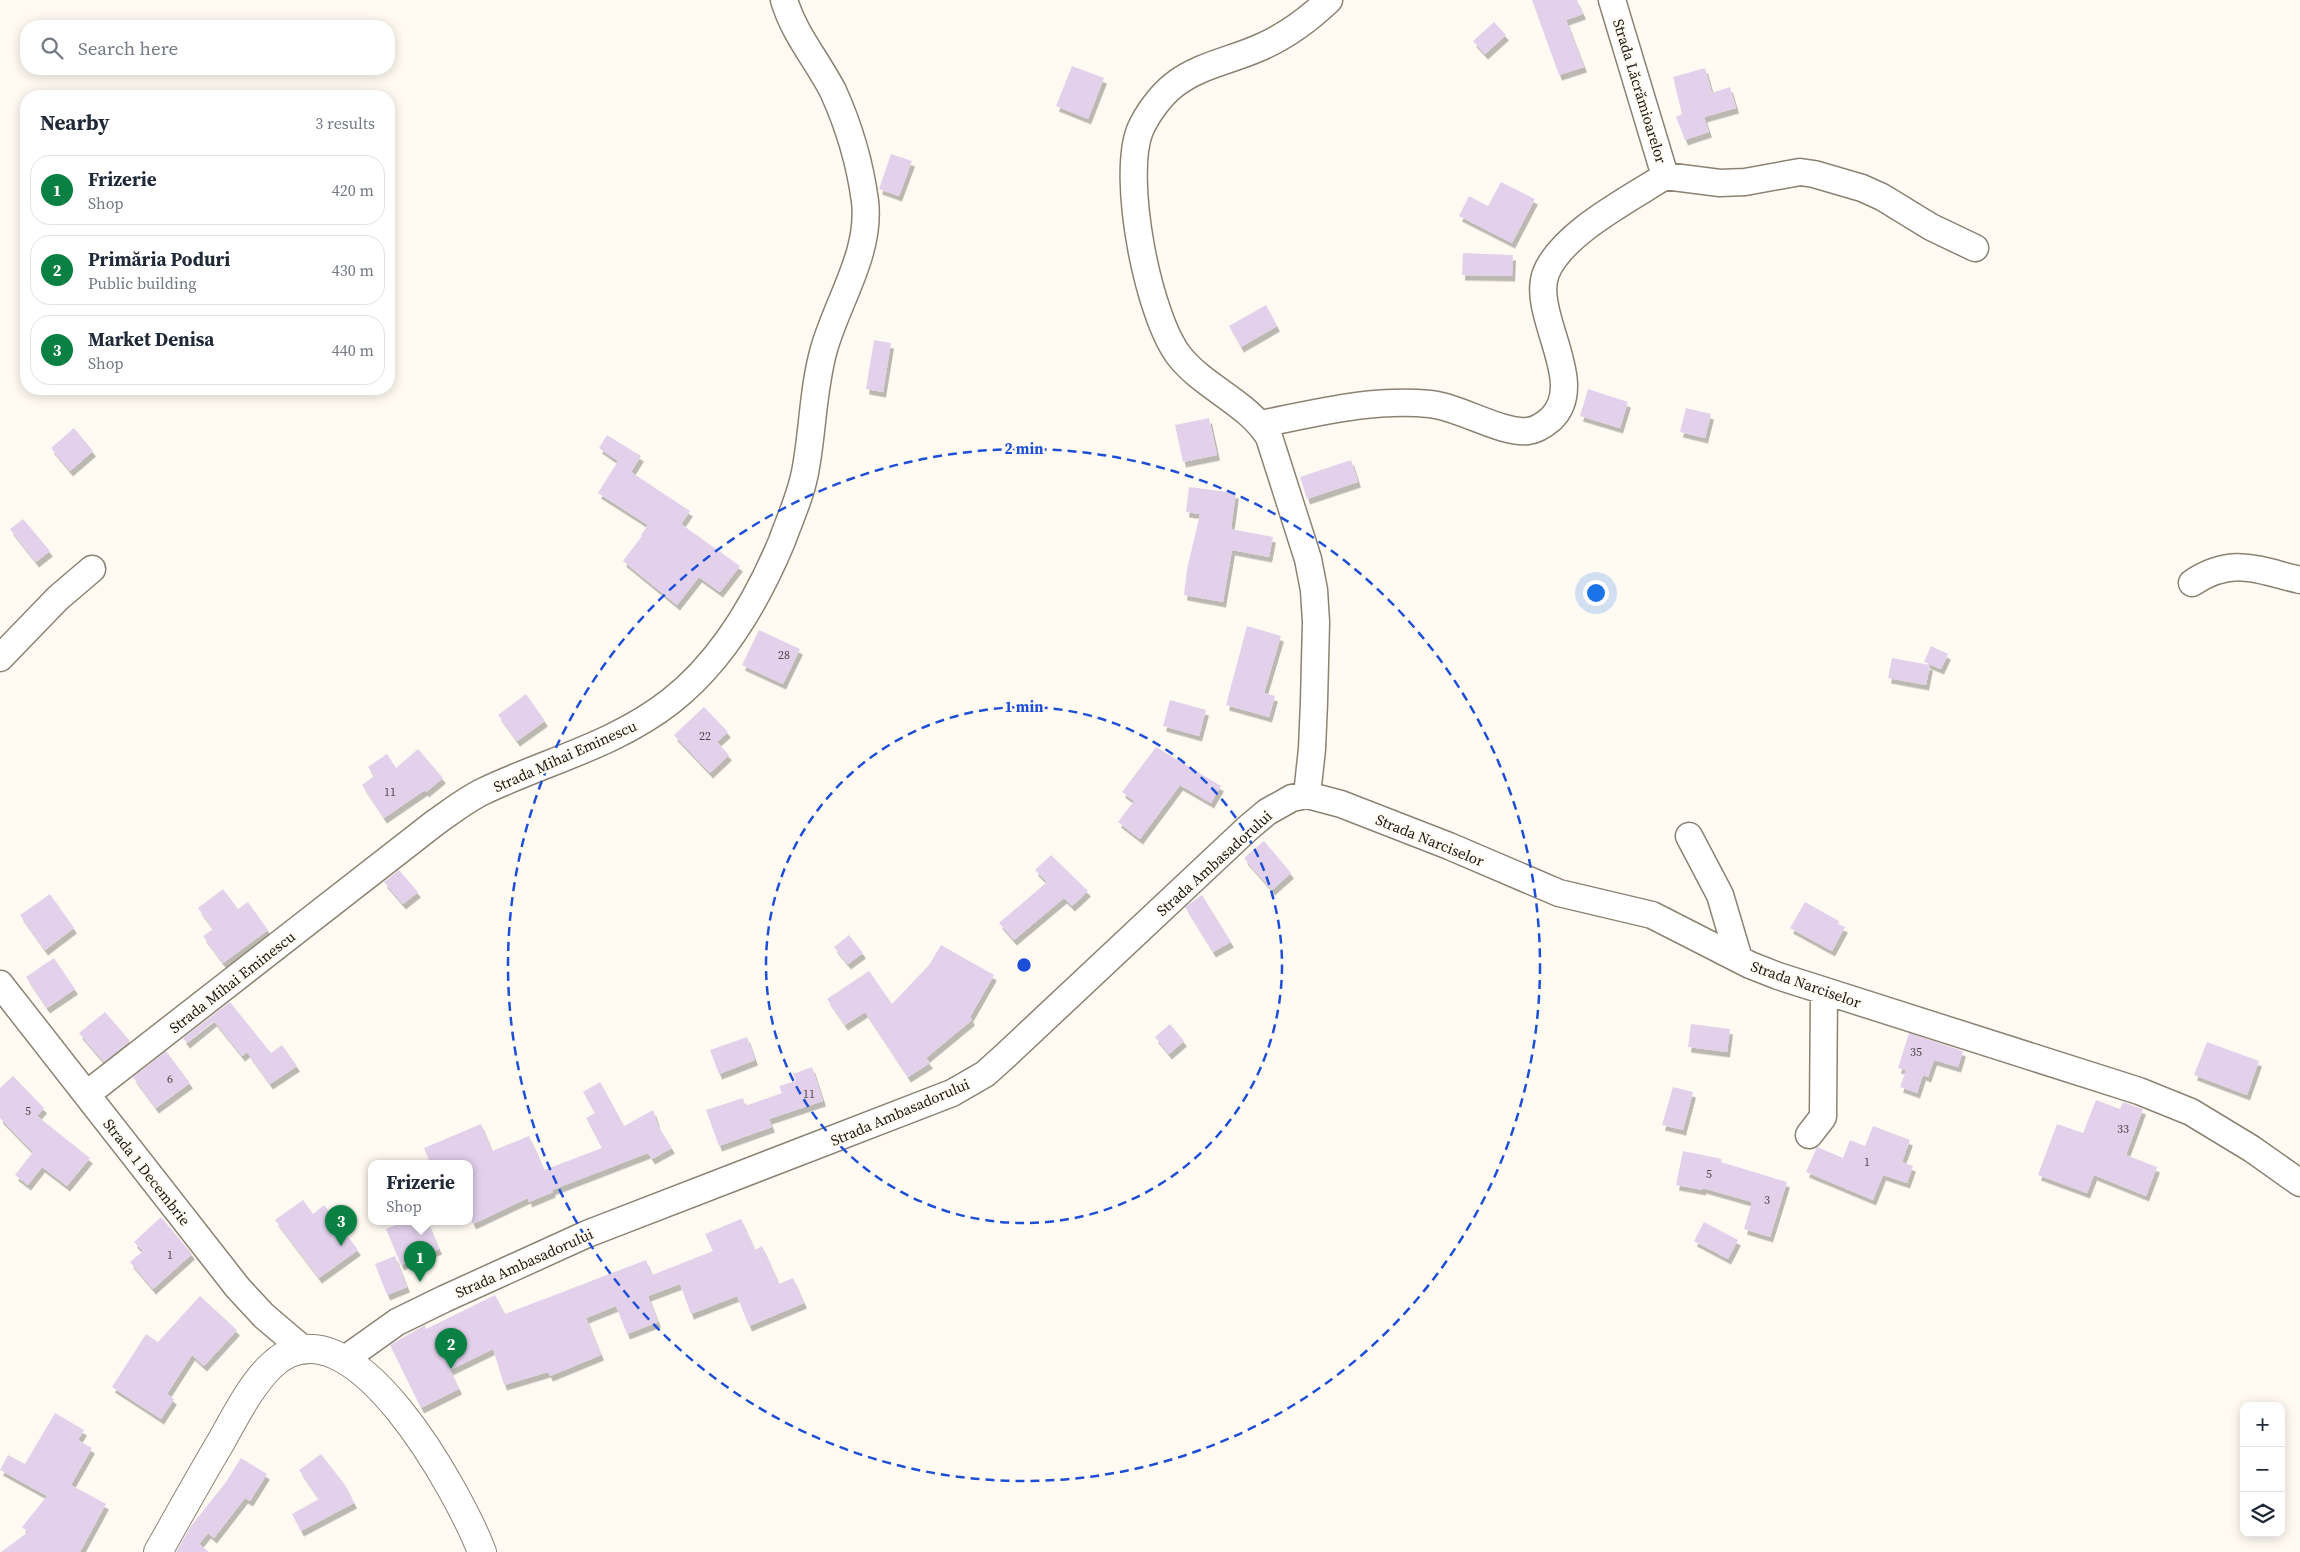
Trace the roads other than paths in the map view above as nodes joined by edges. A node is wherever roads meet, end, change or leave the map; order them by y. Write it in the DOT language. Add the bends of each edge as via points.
graph roads {
  1 [pos="784,0"];
  2 [pos="1329,0"];
  3 [pos="1612,0"];
  4 [pos="1665,176"];
  5 [pos="1975,248"];
  6 [pos="1260,424"];
  7 [pos="92,569"];
  8 [pos="2300,580"];
  9 [pos="2192,583"];
  10 [pos="0,658"];
  11 [pos="1307,795"];
  12 [pos="1689,836"];
  13 [pos="1739,959"];
  14 [pos="0,984"];
  15 [pos="1824,992"];
  16 [pos="86,1094"];
  17 [pos="1809,1135"];
  18 [pos="2300,1183"];
  19 [pos="304,1350"];
  20 [pos="345,1359"];
  21 [pos="158,1552"];
  22 [pos="482,1552"];
  1 -- 16 [label="street, Strada Mihai Eminescu" via="795,31 832,90 845,125 862,189 866,227 861,252 823,350 800,494 772,566 751,607 714,660 693,682 652,715 629,730 471,798"];
  2 -- 6 [label="street" via="1286,34 1262,47 1194,72 1173,85 1140,130 1133,167 1146,273 1168,340 1194,373"];
  3 -- 4 [label="street, Strada Lăcrămioarelor"];
  4 -- 5 [label="street" via="1720,183 1800,172 1814,174 1882,197 1931,227"];
  4 -- 6 [label="street, Strada Lăcrămioarelor" via="1592,223 1565,245 1551,262 1545,275 1543,294 1563,379 1562,399 1555,414 1543,426 1528,431 1511,430 1457,409 1408,402 1358,405"];
  6 -- 11 [label="street" via="1269,437 1298,524 1314,590 1314,702"];
  7 -- 10 [label="street" via="58,598"];
  8 -- 9 [label="street" via="2231,567 2206,573"];
  11 -- 13 [label="street, Strada Narciselor" via="1341,804 1559,893 1652,915"];
  11 -- 20 [label="street, Strada Ambasadorului" via="1281,804 1248,828 1024,1039 969,1084 859,1131 586,1234 396,1322"];
  12 -- 13 [label="street" via="1720,896"];
  13 -- 15 [label="street, Strada Narciselor"];
  14 -- 16 [label="street, Strada 1 Decembrie"];
  15 -- 17 [label="street" via="1823,1117"];
  15 -- 18 [label="street, Strada Narciselor" via="2129,1088 2191,1112"];
  16 -- 19 [label="street, Strada 1 Decembrie" via="238,1288 264,1316"];
  19 -- 20 [label="main road" via="332,1352"];
  19 -- 21 [label="main road" via="288,1354 273,1364 259,1381 238,1411"];
  20 -- 22 [label="main road" via="388,1397 425,1445 455,1494"];
}
